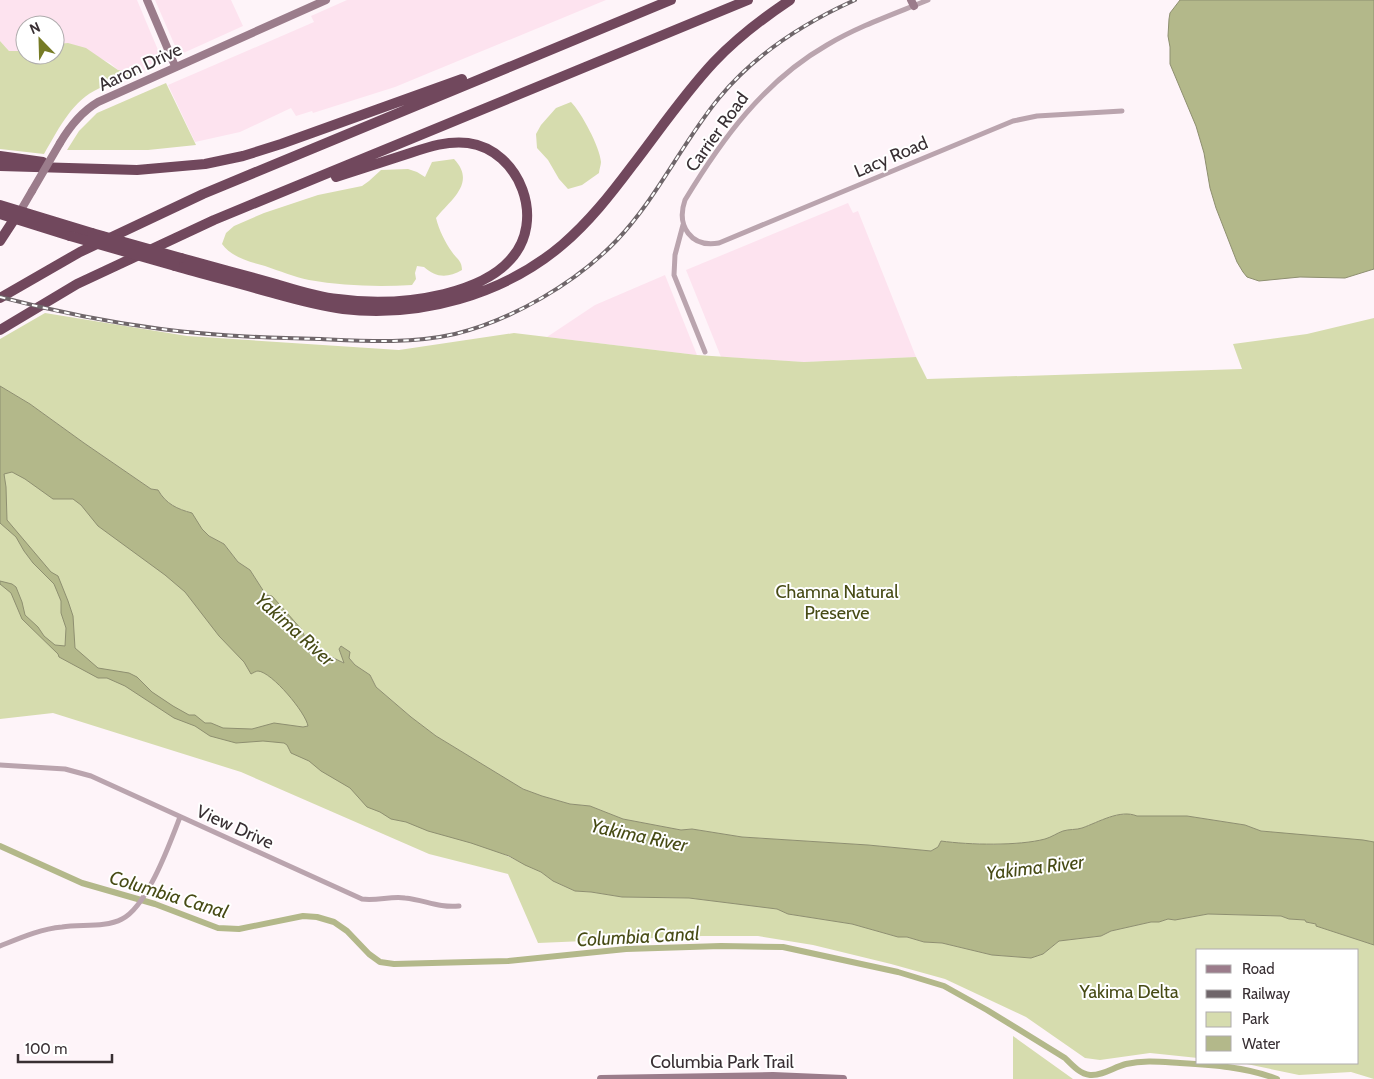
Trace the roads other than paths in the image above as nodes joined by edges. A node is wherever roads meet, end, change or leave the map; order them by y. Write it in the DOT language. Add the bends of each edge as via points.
graph roads {
  1 [pos="147,0"];
  2 [pos="326,0"];
  3 [pos="672,0"];
  4 [pos="748,0"];
  5 [pos="790,0"];
  6 [pos="928,0"];
  7 [pos="912,3"];
  8 [pos="559,45"];
  9 [pos="175,66"];
  10 [pos="1122,111"];
  11 [pos="0,156"];
  12 [pos="0,166"];
  13 [pos="94,169"];
  14 [pos="290,190"];
  15 [pos="0,205"];
  16 [pos="0,214"];
  17 [pos="18,214"];
  18 [pos="683,225"];
  19 [pos="0,241"];
  20 [pos="178,262"];
  21 [pos="0,298"];
  22 [pos="0,330"];
  23 [pos="705,352"];
  24 [pos="0,765"];
  25 [pos="180,817"];
  26 [pos="459,906"];
  27 [pos="0,946"];
  28 [pos="601,1079"];
  29 [pos="844,1079"];
  1 -- 9 [label="main road"];
  2 -- 9 [label="main road, Aaron Drive"];
  3 -- 8 [label="highway"];
  4 -- 14 [label="highway"];
  5 -- 20 [label="highway" via="749,30 714,62 579,230 546,258 488,289 417,308 357,310 301,301"];
  6 -- 7 [label="street, Carrier Road"];
  7 -- 18 [label="street, Carrier Road" via="827,44 771,86 738,122 688,196 683,207"];
  8 -- 13 [label="highway" via="243,156 182,167"];
  8 -- 21 [label="highway" via="203,194 80,252"];
  9 -- 17 [label="main road, Aaron Drive, bridge" via="91,106 75,121"];
  10 -- 18 [label="street, Lacy Road" via="1037,116 1013,121 719,243 698,241"];
  11 -- 13 [label="highway"];
  12 -- 13 [label="highway"];
  14 -- 20 [label="highway" via="439,144 468,143 493,152 510,166 522,187 528,210 527,223 518,249 490,277 444,294 394,301 322,296"];
  14 -- 22 [label="highway" via="214,220 78,284"];
  15 -- 17 [label="highway"];
  16 -- 17 [label="highway"];
  17 -- 19 [label="highway"];
  17 -- 20 [label="highway, bridge"];
  18 -- 23 [label="street, Carrier Road" via="675,255 674,276"];
  24 -- 25 [label="street, View Drive" via="79,772"];
  25 -- 26 [label="street, View Drive" via="362,899 403,898 435,906"];
  25 -- 27 [label="street" via="166,854 143,896 124,918 114,922 48,929"];
  28 -- 29 [label="main road, Columbia Park Trail" via="773,1076"];
}
